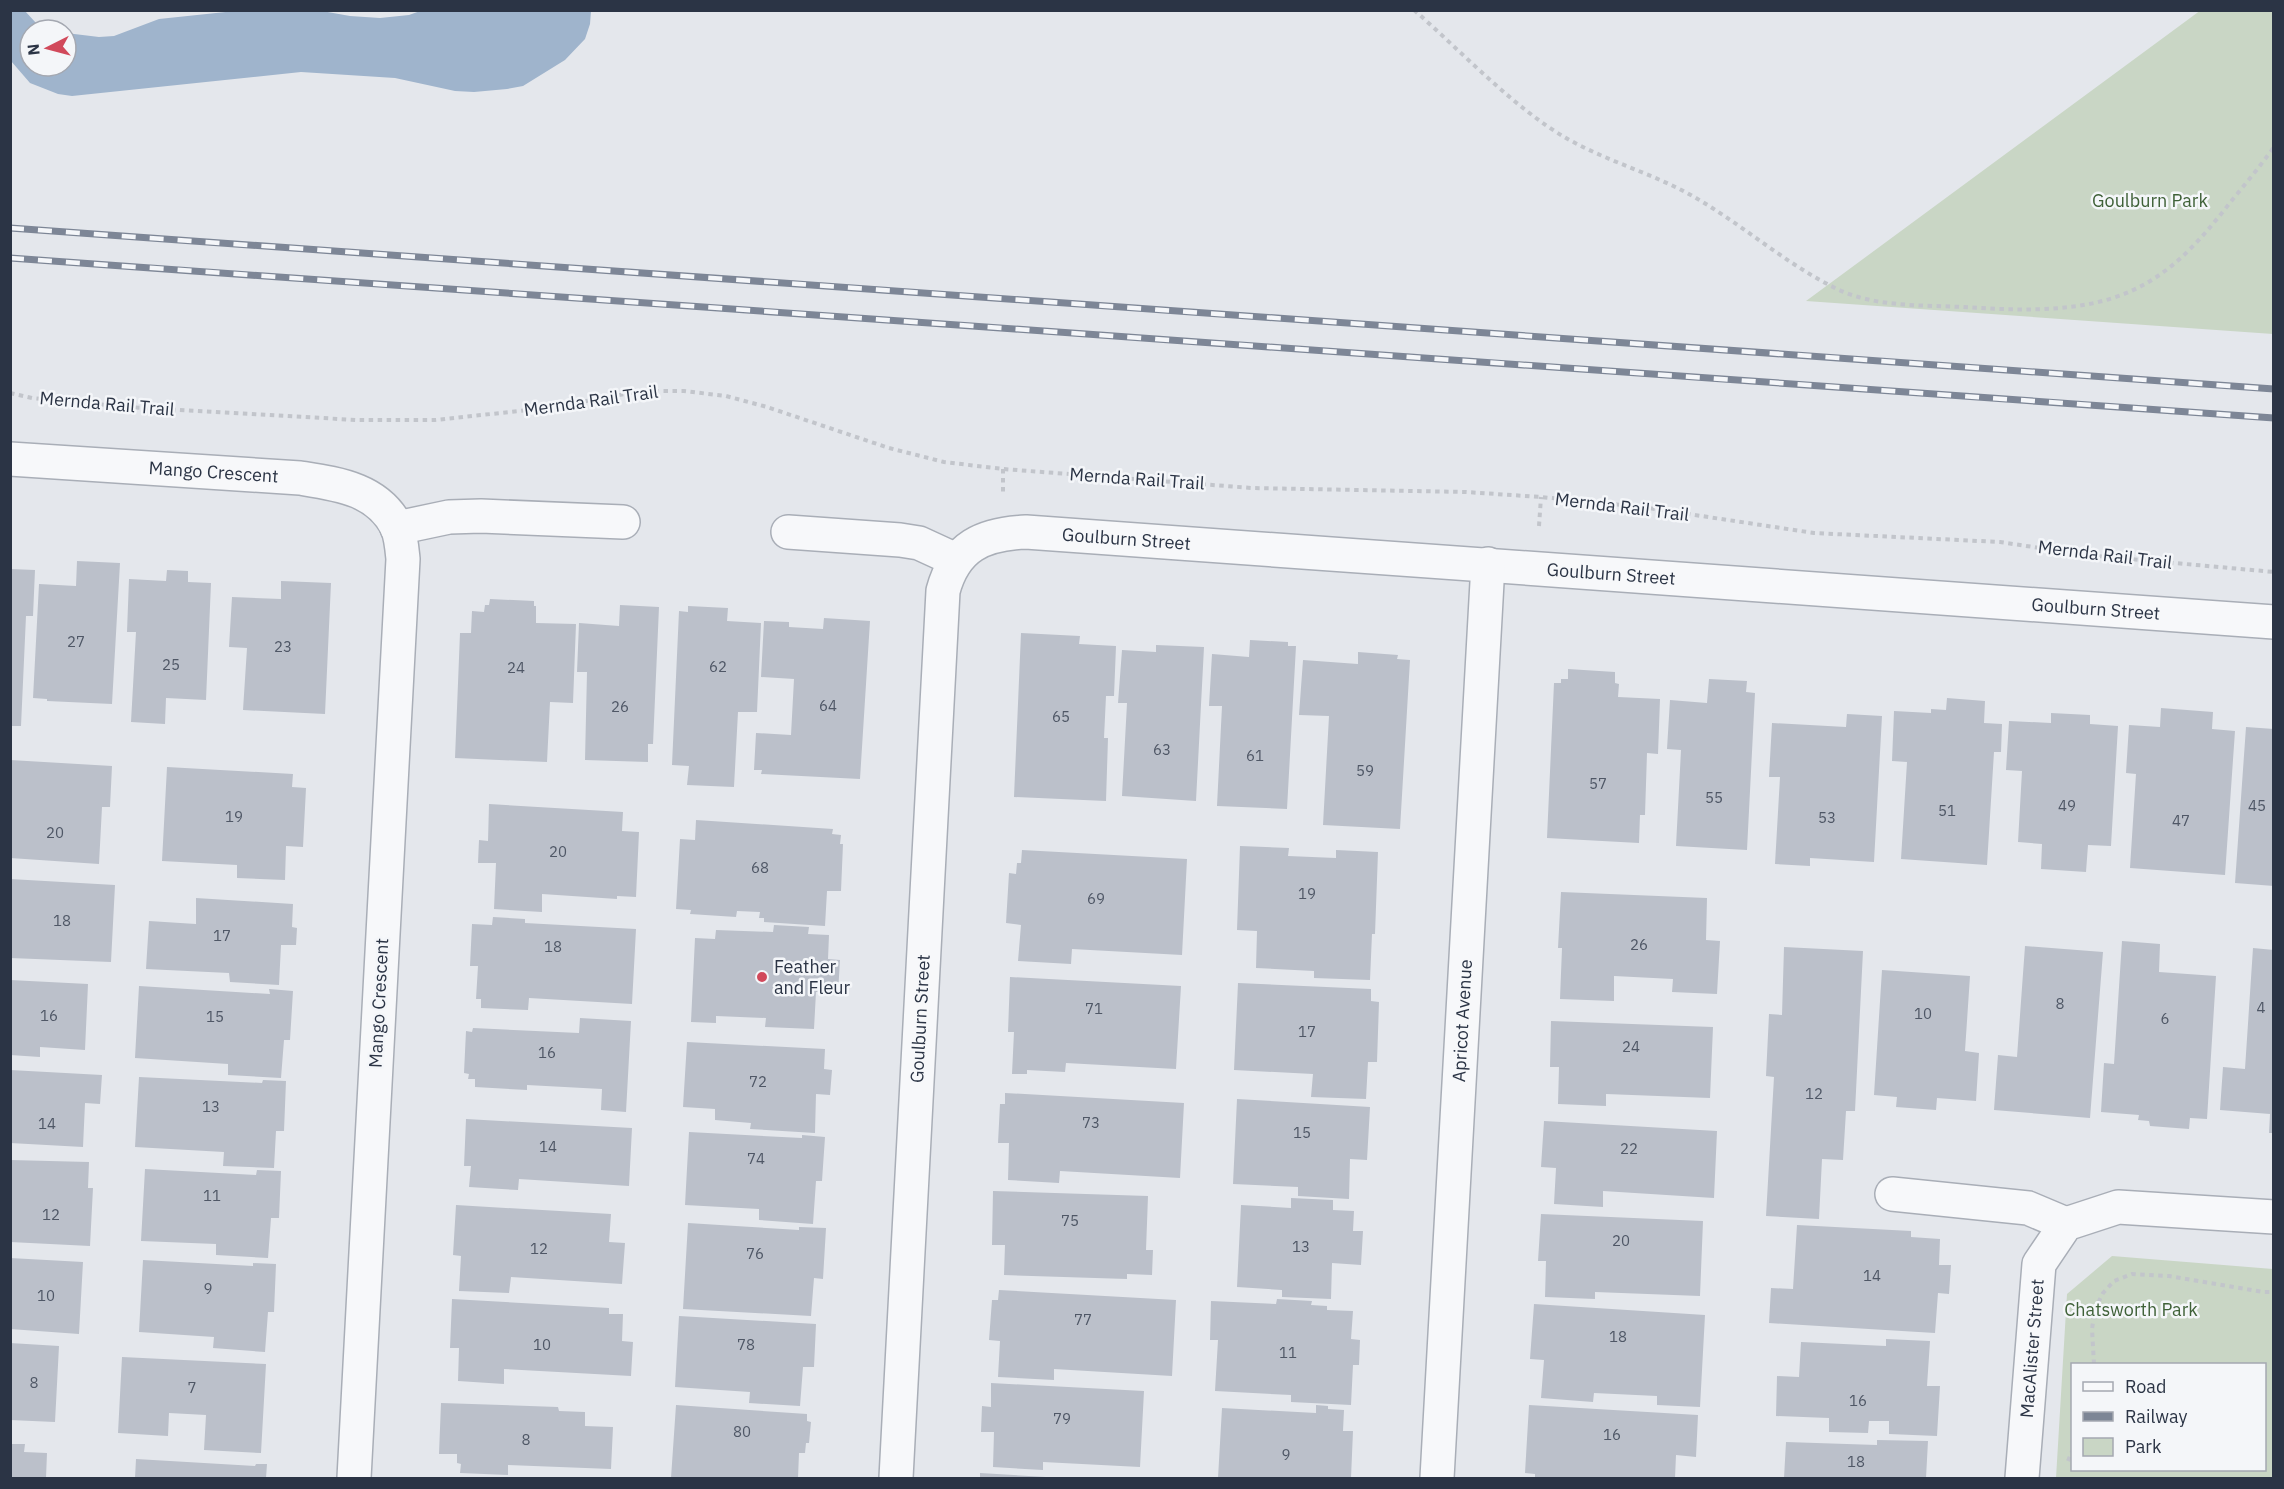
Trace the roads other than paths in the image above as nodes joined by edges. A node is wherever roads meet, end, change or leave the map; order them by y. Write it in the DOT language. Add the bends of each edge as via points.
graph roads {
  1 [pos="10,459"];
  2 [pos="623,522"];
  3 [pos="398,528"];
  4 [pos="788,532"];
  5 [pos="956,560"];
  6 [pos="1488,564"];
  7 [pos="2274,622"];
  8 [pos="1892,1194"];
  9 [pos="2274,1217"];
  10 [pos="2066,1224"];
  11 [pos="354,1479"];
  12 [pos="896,1479"];
  13 [pos="1437,1479"];
  14 [pos="2022,1479"];
  1 -- 3 [label="street, Mango Crescent" via="340,484 369,495 384,507"];
  2 -- 3 [label="street" via="481,516 449,517"];
  3 -- 11 [label="street, Mango Crescent" via="403,559"];
  4 -- 5 [label="street" via="919,543"];
  5 -- 6 [label="street, Goulburn Street" via="983,539 1026,532"];
  5 -- 12 [label="street, Goulburn Street" via="943,591"];
  6 -- 7 [label="street, Goulburn Street"];
  6 -- 13 [label="street, Apricot Avenue"];
  8 -- 10 [label="street" via="2028,1208"];
  9 -- 10 [label="street" via="2118,1207"];
  10 -- 14 [label="street, MacAlister Street" via="2039,1264"];
}
